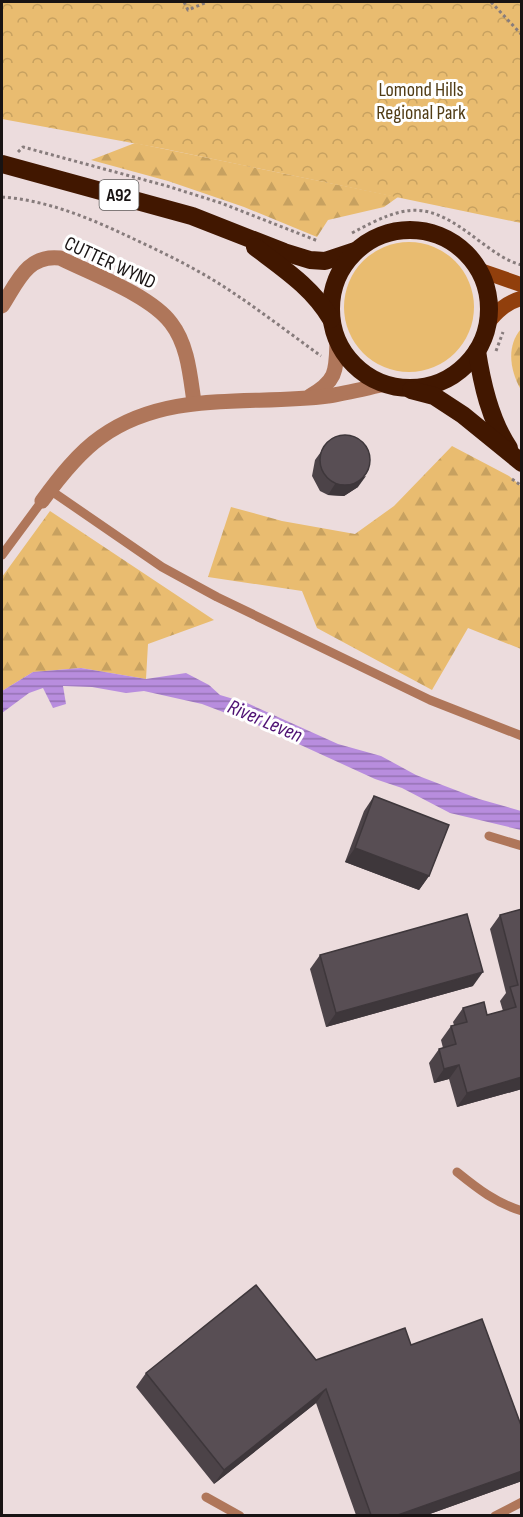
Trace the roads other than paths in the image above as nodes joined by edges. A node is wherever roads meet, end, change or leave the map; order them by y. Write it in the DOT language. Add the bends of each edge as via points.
graph roads {
  1 [pos="2,164"];
  2 [pos="234,232"];
  3 [pos="351,243"];
  4 [pos="479,270"];
  5 [pos="522,285"];
  6 [pos="522,298"];
  7 [pos="2,306"];
  8 [pos="331,320"];
  9 [pos="496,327"];
  10 [pos="331,346"];
  11 [pos="477,351"];
  12 [pos="392,385"];
  13 [pos="308,397"];
  14 [pos="194,402"];
  15 [pos="519,460"];
  16 [pos="46,495"];
  17 [pos="2,555"];
  18 [pos="522,736"];
  19 [pos="489,836"];
  20 [pos="522,846"];
  21 [pos="457,1172"];
  22 [pos="522,1211"];
  23 [pos="206,1497"];
  24 [pos="522,1502"];
  25 [pos="240,1515"];
  26 [pos="495,1515"];
  1 -- 2 [label="highway, A92" via="183,213"];
  2 -- 3 [label="highway, A92" via="310,260 325,261"];
  2 -- 8 [label="highway, A92" via="302,283 321,302"];
  3 -- 4 [label="highway, A92" via="398,231 422,231 445,238"];
  3 -- 8 [label="highway, A92" via="335,282"];
  4 -- 5 [label="main road"];
  4 -- 9 [label="highway, A92"];
  6 -- 9 [label="main road" via="498,310"];
  7 -- 14 [label="street, CUTTER WYND" via="32,263 50,257 60,258 144,299 162,313 176,332 187,360"];
  8 -- 10 [label="highway, A92"];
  9 -- 11 [label="highway, A92" via="483,338"];
  10 -- 12 [label="highway, A92" via="376,381"];
  10 -- 13 [label="street" via="336,370 332,380"];
  11 -- 12 [label="highway, A92" via="443,381 420,387"];
  11 -- 15 [label="highway, A92" via="481,378 499,433"];
  12 -- 13 [label="street"];
  12 -- 15 [label="highway, A92" via="434,396"];
  13 -- 14 [label="street"];
  14 -- 16 [label="street" via="144,416 100,437"];
  16 -- 17 [label="lane"];
  16 -- 18 [label="lane" via="217,597 430,700"];
  19 -- 20 [label="lane"];
  21 -- 22 [label="lane" via="483,1194"];
  23 -- 25 [label="lane"];
  24 -- 26 [label="lane"];
}
